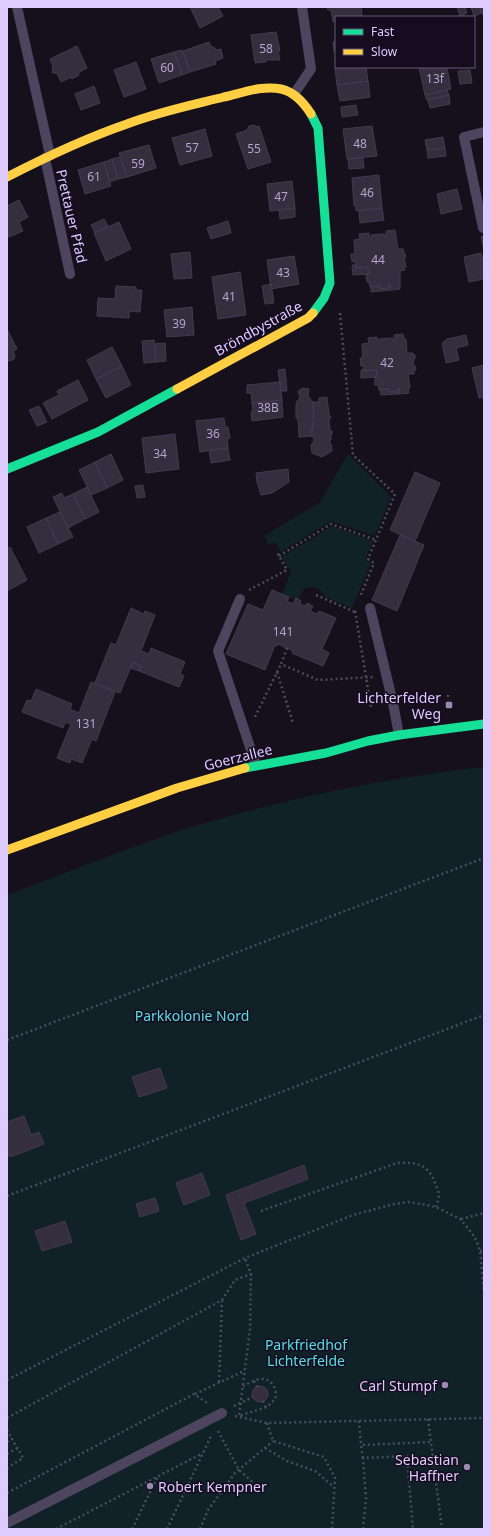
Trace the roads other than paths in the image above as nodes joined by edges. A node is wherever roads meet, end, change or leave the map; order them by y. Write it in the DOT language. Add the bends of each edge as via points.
graph roads {
  1 [pos="17,7"];
  2 [pos="302,7"];
  3 [pos="294,94"];
  4 [pos="484,132"];
  5 [pos="47,156"];
  6 [pos="7,177"];
  7 [pos="483,228"];
  8 [pos="70,274"];
  9 [pos="7,469"];
  10 [pos="240,599"];
  11 [pos="370,608"];
  12 [pos="484,724"];
  13 [pos="399,735"];
  14 [pos="256,765"];
  15 [pos="7,850"];
  16 [pos="222,1413"];
  17 [pos="7,1523"];
  1 -- 5 [label="lane, Prettauer Pfad"];
  2 -- 3 [label="lane" via="311,69"];
  3 -- 5 [label="street" via="280,89 259,89 158,114 115,128"];
  3 -- 9 [label="street, Bröndbystraße" via="308,109 318,128 330,283 323,303 308,318 98,432"];
  4 -- 7 [label="lane" via="464,138"];
  5 -- 6 [label="street, Prettauer Pfad"];
  5 -- 8 [label="lane, Prettauer Pfad"];
  10 -- 14 [label="lane" via="218,651"];
  11 -- 13 [label="lane"];
  12 -- 13 [label="street, Goerzallee"];
  13 -- 14 [label="street, Goerzallee" via="326,753"];
  14 -- 15 [label="street, Goerzallee" via="177,788"];
  16 -- 17 [label="lane"];
}
